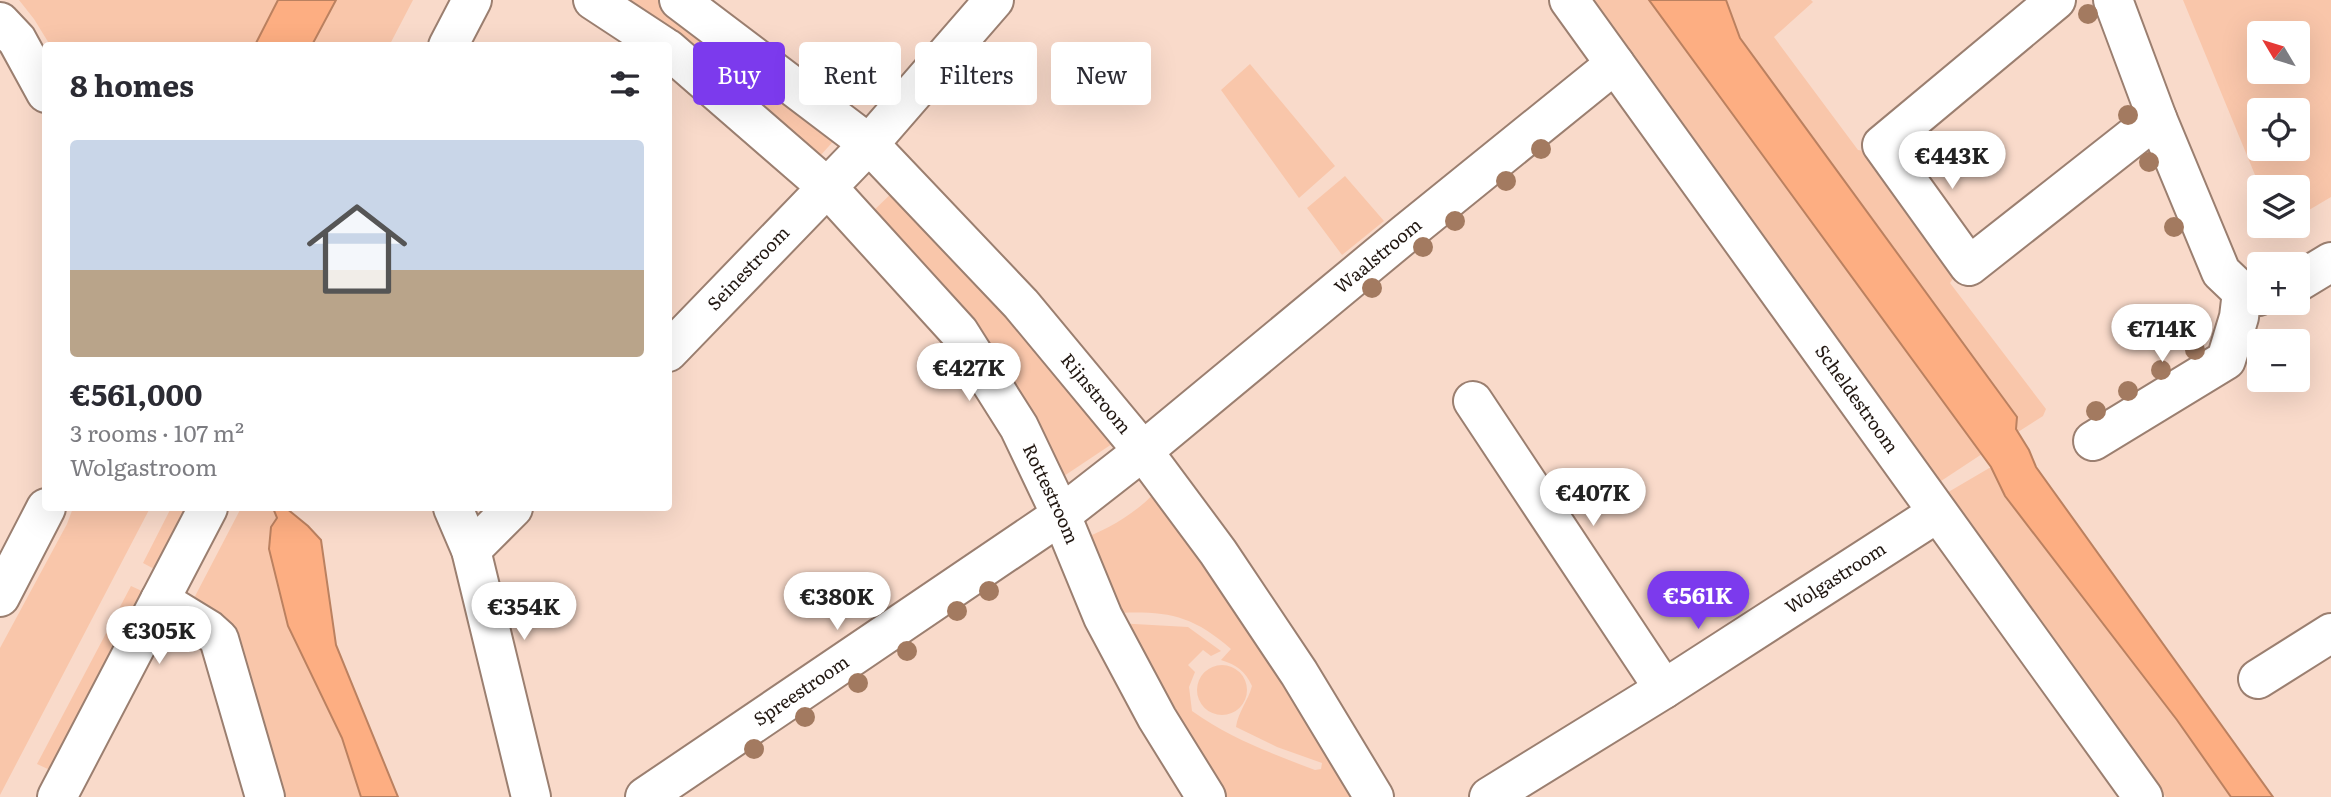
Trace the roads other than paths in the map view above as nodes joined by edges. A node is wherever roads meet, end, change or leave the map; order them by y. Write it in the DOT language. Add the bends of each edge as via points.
graph roads {
  1 [pos="472,0"];
  2 [pos="593,0"];
  3 [pos="679,0"];
  4 [pos="994,0"];
  5 [pos="1569,0"];
  6 [pos="2056,0"];
  7 [pos="2113,0"];
  8 [pos="0,22"];
  9 [pos="450,42"];
  10 [pos="657,42"];
  11 [pos="672,53"];
  12 [pos="1615,64"];
  13 [pos="42,86"];
  14 [pos="2157,118"];
  15 [pos="869,144"];
  16 [pos="828,188"];
  17 [pos="2331,262"];
  18 [pos="2310,275"];
  19 [pos="2247,291"];
  20 [pos="2247,302"];
  21 [pos="672,348"];
  22 [pos="1473,401"];
  23 [pos="2093,441"];
  24 [pos="1143,451"];
  25 [pos="44,511"];
  26 [pos="206,511"];
  27 [pos="454,511"];
  28 [pos="510,511"];
  29 [pos="1937,513"];
  30 [pos="1061,514"];
  31 [pos="471,550"];
  32 [pos="0,597"];
  33 [pos="160,600"];
  34 [pos="2331,633"];
  35 [pos="2258,679"];
  36 [pos="1664,689"];
  37 [pos="57,797"];
  38 [pos="265,797"];
  39 [pos="531,797"];
  40 [pos="645,797"];
  41 [pos="1206,797"];
  42 [pos="1374,797"];
  43 [pos="1489,797"];
  44 [pos="2143,797"];
  1 -- 9 [label="street"];
  2 -- 10 [label="street"];
  3 -- 15 [label="street, Rijnstroom"];
  4 -- 15 [label="street, Seinestroom"];
  5 -- 12 [label="street, Scheldestroom"];
  6 -- 14 [label="street" via="1882,145 1969,266"];
  7 -- 14 [label="street"];
  8 -- 13 [label="street" via="17,40"];
  11 -- 16 [label="street, Rottestroom"];
  12 -- 24 [label="street, Waalstroom"];
  12 -- 29 [label="street, Scheldestroom"];
  14 -- 19 [label="street" via="2221,272"];
  15 -- 16 [label="street, Seinestroom"];
  15 -- 24 [label="street, Rijnstroom" via="1021,304"];
  16 -- 21 [label="street, Seinestroom"];
  16 -- 30 [label="street, Rottestroom" via="959,332 1019,427"];
  17 -- 18 [label="street"];
  20 -- 23 [label="street" via="2226,360"];
  22 -- 36 [label="street"];
  24 -- 30 [label="street, Waalstroom"];
  24 -- 42 [label="street, Rijnstroom" via="1226,563"];
  25 -- 32 [label="street"];
  26 -- 33 [label="street"];
  27 -- 31 [label="street"];
  28 -- 31 [label="street"];
  29 -- 36 [label="street, Wolgastroom"];
  29 -- 44 [label="street, Scheldestroom"];
  30 -- 40 [label="street, Spreestroom"];
  30 -- 41 [label="street, Rottestroom" via="1103,617"];
  31 -- 39 [label="street"];
  33 -- 37 [label="street"];
  33 -- 38 [label="street" via="219,639"];
  34 -- 35 [label="street"];
  36 -- 43 [label="street, Wolgastroom"];
}
